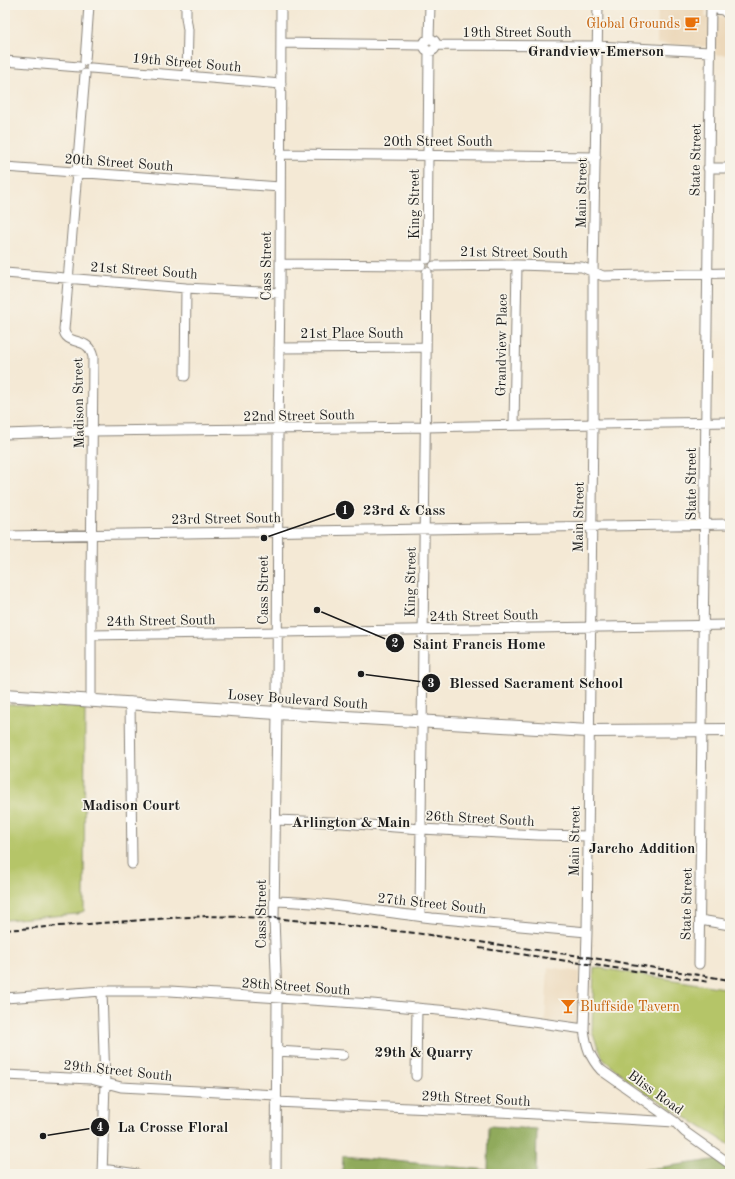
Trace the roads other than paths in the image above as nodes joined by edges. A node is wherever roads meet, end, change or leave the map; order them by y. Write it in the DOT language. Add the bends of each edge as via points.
graph roads {
  1 [pos="89,5"];
  2 [pos="186,5"];
  3 [pos="281,5"];
  4 [pos="430,5"];
  5 [pos="598,5"];
  6 [pos="711,6"];
  7 [pos="730,16"];
  8 [pos="281,43"];
  9 [pos="429,45"];
  10 [pos="597,46"];
  11 [pos="710,52"];
  12 [pos="5,61"];
  13 [pos="85,68"];
  14 [pos="187,76"];
  15 [pos="281,84"];
  16 [pos="280,154"];
  17 [pos="428,155"];
  18 [pos="596,157"];
  19 [pos="5,167"];
  20 [pos="708,168"];
  21 [pos="730,168"];
  22 [pos="77,173"];
  23 [pos="280,186"];
  24 [pos="280,264"];
  25 [pos="517,265"];
  26 [pos="427,266"];
  27 [pos="593,272"];
  28 [pos="5,273"];
  29 [pos="708,273"];
  30 [pos="730,273"];
  31 [pos="69,278"];
  32 [pos="186,288"];
  33 [pos="280,293"];
  34 [pos="426,347"];
  35 [pos="279,348"];
  36 [pos="185,376"];
  37 [pos="706,422"];
  38 [pos="730,422"];
  39 [pos="593,424"];
  40 [pos="514,425"];
  41 [pos="426,427"];
  42 [pos="278,429"];
  43 [pos="93,431"];
  44 [pos="5,434"];
  45 [pos="705,524"];
  46 [pos="730,524"];
  47 [pos="592,526"];
  48 [pos="424,529"];
  49 [pos="277,531"];
  50 [pos="91,534"];
  51 [pos="5,536"];
  52 [pos="703,625"];
  53 [pos="730,625"];
  54 [pos="591,627"];
  55 [pos="423,630"];
  56 [pos="277,632"];
  57 [pos="91,636"];
  58 [pos="5,695"];
  59 [pos="91,700"];
  60 [pos="130,702"];
  61 [pos="277,713"];
  62 [pos="421,722"];
  63 [pos="730,730"];
  64 [pos="590,731"];
  65 [pos="702,731"];
  66 [pos="275,820"];
  67 [pos="421,829"];
  68 [pos="588,836"];
  69 [pos="132,864"];
  70 [pos="275,901"];
  71 [pos="420,916"];
  72 [pos="700,920"];
  73 [pos="730,925"];
  74 [pos="587,932"];
  75 [pos="699,964"];
  76 [pos="102,991"];
  77 [pos="5,998"];
  78 [pos="277,999"];
  79 [pos="417,1008"];
  80 [pos="584,1029"];
  81 [pos="277,1051"];
  82 [pos="343,1055"];
  83 [pos="5,1075"];
  84 [pos="416,1076"];
  85 [pos="105,1082"];
  86 [pos="276,1098"];
  87 [pos="675,1122"];
  88 [pos="730,1164"];
  89 [pos="102,1171"];
  90 [pos="137,1174"];
  91 [pos="276,1174"];
  1 -- 13 [label="street, Madison Street"];
  2 -- 14 [label="street"];
  3 -- 8 [label="street, Cass Street"];
  4 -- 9 [label="street, King Street"];
  5 -- 10 [label="street, Main Street"];
  6 -- 7 [label="street" via="723,10"];
  6 -- 11 [label="street, State Street"];
  8 -- 9 [label="street, 19th Street South"];
  8 -- 15 [label="street, Cass Street"];
  9 -- 10 [label="street, 19th Street South"];
  9 -- 17 [label="street, King Street"];
  10 -- 11 [label="street, 19th Street South"];
  10 -- 18 [label="street, Main Street"];
  11 -- 20 [label="street, State Street"];
  12 -- 13 [label="street, 19th Street South"];
  13 -- 14 [label="street, 19th Street South"];
  13 -- 22 [label="street, Madison Street"];
  14 -- 15 [label="street, 19th Street South"];
  15 -- 16 [label="street, Cass Street"];
  16 -- 17 [label="street, 20th Street South"];
  16 -- 23 [label="street, Cass Street"];
  17 -- 18 [label="street, 20th Street South"];
  17 -- 26 [label="street, King Street"];
  18 -- 27 [label="street, Main Street"];
  19 -- 22 [label="street, 20th Street South"];
  20 -- 21 [label="street"];
  20 -- 29 [label="street, State Street"];
  22 -- 23 [label="street, 20th Street South"];
  22 -- 31 [label="street, Madison Street"];
  23 -- 24 [label="street, Cass Street"];
  24 -- 26 [label="street, 21st Street South"];
  24 -- 33 [label="street, Cass Street"];
  25 -- 26 [label="street, 21st Street South"];
  25 -- 27 [label="street, 21st Street South" via="582,267"];
  25 -- 40 [label="street, Grandview Place"];
  26 -- 34 [label="street, King Street"];
  27 -- 29 [label="street, 21st Street South" via="603,276"];
  27 -- 39 [label="street, Main Street"];
  28 -- 31 [label="street, 21st Street South"];
  29 -- 30 [label="street, 21st Street South"];
  29 -- 37 [label="street, State Street"];
  31 -- 32 [label="street, 21st Street South"];
  31 -- 43 [label="street, Madison Street" via="65,334 68,338 87,346 93,357"];
  32 -- 33 [label="street, 21st Street South"];
  32 -- 36 [label="street"];
  33 -- 35 [label="street, Cass Street"];
  34 -- 35 [label="street, 21st Place South"];
  34 -- 41 [label="street, King Street"];
  35 -- 42 [label="street, Cass Street"];
  37 -- 38 [label="street, 22nd Street South"];
  37 -- 39 [label="street, 22nd Street South"];
  37 -- 45 [label="street, State Street"];
  39 -- 40 [label="street, 22nd Street South"];
  39 -- 47 [label="street, Main Street"];
  40 -- 41 [label="street, 22nd Street South"];
  41 -- 42 [label="street, 22nd Street South"];
  41 -- 48 [label="street, King Street"];
  42 -- 43 [label="street, 22nd Street South"];
  42 -- 49 [label="street, Cass Street"];
  43 -- 44 [label="street, 22nd Street South"];
  43 -- 50 [label="street, Madison Street"];
  45 -- 46 [label="street, 23rd Street South"];
  45 -- 47 [label="street, 23rd Street South"];
  45 -- 52 [label="street, State Street"];
  47 -- 48 [label="street, 23rd Street South"];
  47 -- 54 [label="street, Main Street"];
  48 -- 49 [label="street, 23rd Street South"];
  48 -- 55 [label="street, King Street"];
  49 -- 50 [label="street, 23rd Street South"];
  49 -- 56 [label="street, Cass Street"];
  50 -- 51 [label="street, 23rd Street South"];
  50 -- 57 [label="street, Madison Street"];
  52 -- 53 [label="street, 24th Street South"];
  52 -- 54 [label="street, 24th Street South"];
  52 -- 65 [label="street, State Street"];
  54 -- 55 [label="street, 24th Street South"];
  54 -- 64 [label="street, Main Street"];
  55 -- 56 [label="street, 24th Street South"];
  55 -- 62 [label="street, King Street"];
  56 -- 57 [label="street, 24th Street South"];
  56 -- 61 [label="street, Cass Street"];
  57 -- 59 [label="street, Madison Street"];
  58 -- 59 [label="main road, Losey Boulevard South"];
  59 -- 60 [label="main road, Losey Boulevard South"];
  60 -- 61 [label="main road, Losey Boulevard South"];
  60 -- 69 [label="street"];
  61 -- 62 [label="main road, Losey Boulevard South"];
  61 -- 66 [label="street, Cass Street"];
  62 -- 64 [label="main road, Losey Boulevard South"];
  62 -- 67 [label="street, King Street"];
  63 -- 65 [label="main road, Losey Boulevard South"];
  64 -- 65 [label="main road, Losey Boulevard South"];
  64 -- 68 [label="street, Main Street"];
  65 -- 72 [label="street, State Street"];
  66 -- 67 [label="street, 26th Street South"];
  66 -- 70 [label="street, Cass Street"];
  67 -- 68 [label="street, 26th Street South"];
  67 -- 71 [label="street, King Street"];
  68 -- 74 [label="street, Main Street"];
  70 -- 71 [label="street, 27th Street South"];
  70 -- 78 [label="street, Cass Street"];
  71 -- 74 [label="street, 27th Street South"];
  72 -- 73 [label="street"];
  72 -- 75 [label="street, State Street"];
  74 -- 80 [label="street, Main Street"];
  76 -- 77 [label="street, 28th Street South"];
  76 -- 78 [label="street, 28th Street South" via="170,991"];
  76 -- 85 [label="street"];
  78 -- 79 [label="street, 28th Street South"];
  78 -- 81 [label="street, Cass Street"];
  79 -- 80 [label="street, 28th Street South"];
  79 -- 84 [label="street"];
  80 -- 87 [label="street, Bliss Road" via="590,1056 601,1070"];
  81 -- 82 [label="street"];
  81 -- 86 [label="street, Cass Street"];
  83 -- 85 [label="street, 29th Street South" via="91,1079"];
  85 -- 86 [label="street, 29th Street South" via="121,1087"];
  85 -- 89 [label="street"];
  86 -- 87 [label="street, 29th Street South"];
  86 -- 91 [label="street, Cass Street"];
  87 -- 88 [label="street, Bliss Road"];
  89 -- 90 [label="street"];
}
